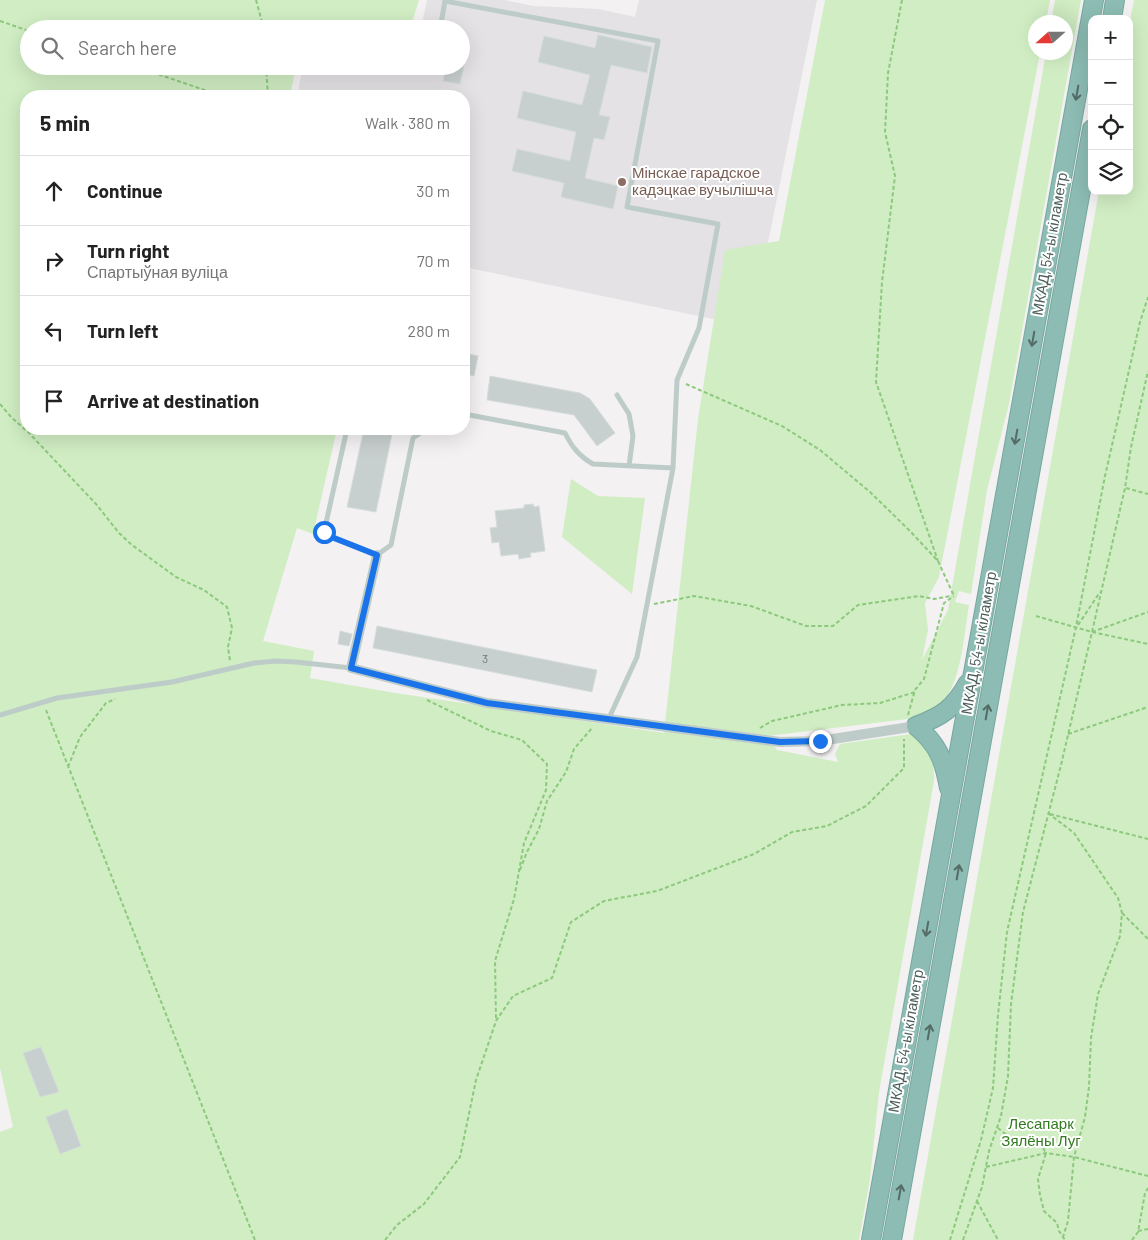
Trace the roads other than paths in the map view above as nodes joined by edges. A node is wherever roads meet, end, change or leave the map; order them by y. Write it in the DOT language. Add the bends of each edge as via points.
graph roads {
  1 [pos="1094,0"];
  2 [pos="1115,0"];
  3 [pos="1113,15"];
  4 [pos="442,20"];
  5 [pos="1088,150"];
  6 [pos="616,395"];
  7 [pos="470,415"];
  8 [pos="346,435"];
  9 [pos="417,435"];
  10 [pos="629,466"];
  11 [pos="673,468"];
  12 [pos="377,555"];
  13 [pos="351,668"];
  14 [pos="973,674"];
  15 [pos="0,715"];
  16 [pos="609,718"];
  17 [pos="910,727"];
  18 [pos="951,794"];
  19 [pos="871,1240"];
  20 [pos="892,1240"];
  1 -- 14 [label="highway, МКАД, 54-ы кіламетр, one-way"];
  2 -- 3 [label="highway"];
  4 -- 11 [label="lane" via="445,1 658,41 627,207 718,224 699,328 677,380"];
  20 -- 5 [label="highway, МКАД, 54-ы кіламетр, one-way"];
  6 -- 10 [label="lane" via="629,414 633,436"];
  7 -- 10 [label="lane" via="565,433 574,450 593,464"];
  8 -- 12 [label="lane" via="324,532"];
  9 -- 12 [label="lane" via="413,438 391,545"];
  10 -- 11 [label="lane"];
  11 -- 16 [label="lane" via="637,657"];
  12 -- 13 [label="street"];
  13 -- 15 [label="lane" via="276,661 172,682 43,702"];
  13 -- 16 [label="street" via="487,703"];
  14 -- 17 [label="highway" via="949,710 935,719"];
  14 -- 18 [label="highway, МКАД, 54-ы кіламетр"];
  16 -- 17 [label="street" via="780,742 820,741"];
  17 -- 18 [label="highway" via="928,736 937,748"];
  18 -- 19 [label="highway, МКАД, 54-ы кіламетр, one-way"];
}
